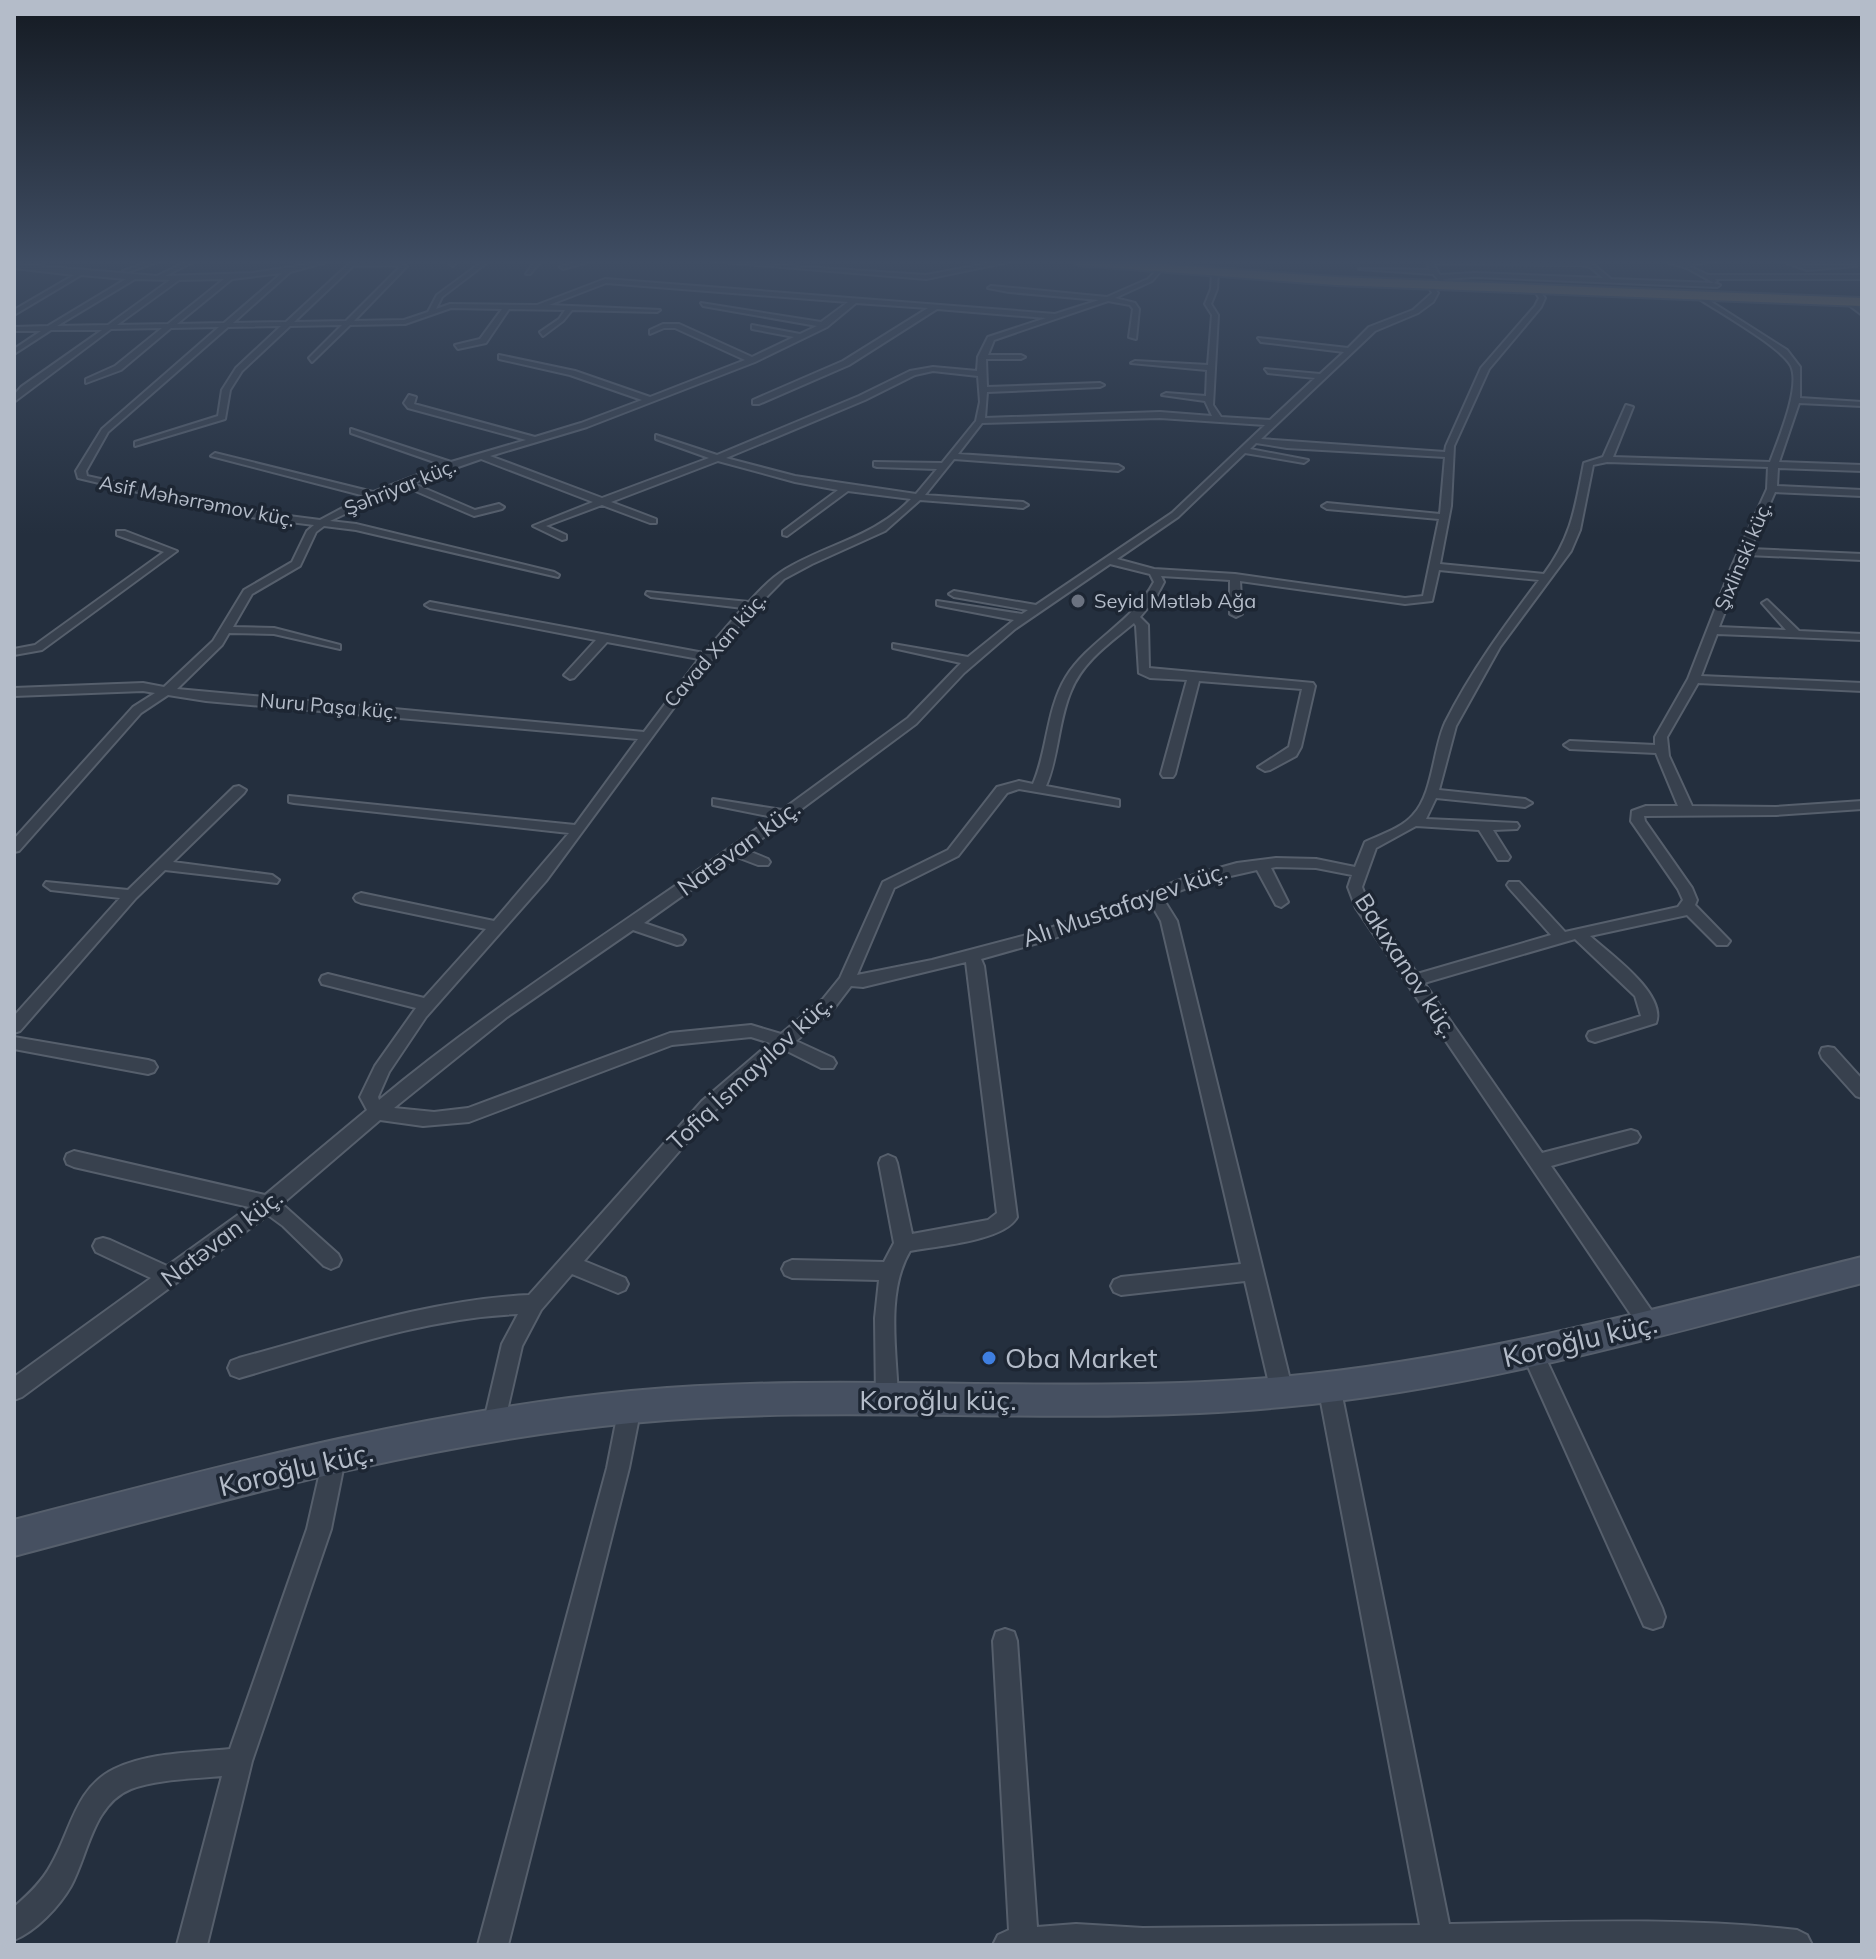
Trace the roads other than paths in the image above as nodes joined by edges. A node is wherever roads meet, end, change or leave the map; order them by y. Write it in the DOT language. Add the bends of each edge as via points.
graph roads {
  1 [pos="77,352"];
  2 [pos="137,352"];
  3 [pos="197,352"];
  4 [pos="259,352"];
  5 [pos="320,352"];
  6 [pos="735,352"];
  7 [pos="769,352"];
  8 [pos="863,352"];
  9 [pos="984,352"];
  10 [pos="1213,352"];
  11 [pos="1348,352"];
  12 [pos="1499,352"];
  13 [pos="1781,352"];
  14 [pos="502,357"];
  15 [pos="982,357"];
  16 [pos="1021,357"];
  17 [pos="312,360"];
  18 [pos="752,360"];
  19 [pos="1135,363"];
  20 [pos="1276,363"];
  21 [pos="1212,368"];
  22 [pos="1268,371"];
  23 [pos="1327,373"];
  24 [pos="979,374"];
  25 [pos="89,381"];
  26 [pos="1100,385"];
  27 [pos="982,390"];
  28 [pos="1166,395"];
  29 [pos="412,397"];
  30 [pos="1209,399"];
  31 [pos="14,400"];
  32 [pos="651,400"];
  33 [pos="1796,400"];
  34 [pos="756,402"];
  35 [pos="1859,406"];
  36 [pos="1629,407"];
  37 [pos="1217,417"];
  38 [pos="980,421"];
  39 [pos="1273,423"];
  40 [pos="354,431"];
  41 [pos="659,437"];
  42 [pos="537,440"];
  43 [pos="138,444"];
  44 [pos="1247,445"];
  45 [pos="1448,455"];
  46 [pos="215,456"];
  47 [pos="482,456"];
  48 [pos="713,459"];
  49 [pos="1607,459"];
  50 [pos="1304,460"];
  51 [pos="945,461"];
  52 [pos="877,464"];
  53 [pos="451,465"];
  54 [pos="1773,467"];
  55 [pos="1118,468"];
  56 [pos="1862,468"];
  57 [pos="404,483"];
  58 [pos="1772,489"];
  59 [pos="844,490"];
  60 [pos="1862,493"];
  61 [pos="374,495"];
  62 [pos="915,498"];
  63 [pos="601,501"];
  64 [pos="1023,505"];
  65 [pos="1327,506"];
  66 [pos="499,507"];
  67 [pos="1443,517"];
  68 [pos="653,521"];
  69 [pos="321,524"];
  70 [pos="121,533"];
  71 [pos="787,533"];
  72 [pos="562,537"];
  73 [pos="1743,552"];
  74 [pos="1862,557"];
  75 [pos="1111,561"];
  76 [pos="1433,566"];
  77 [pos="1154,572"];
  78 [pos="554,575"];
  79 [pos="1235,577"];
  80 [pos="1546,577"];
  81 [pos="651,594"];
  82 [pos="954,594"];
  83 [pos="941,603"];
  84 [pos="1767,603"];
  85 [pos="430,605"];
  86 [pos="752,606"];
  87 [pos="1039,609"];
  88 [pos="1236,614"];
  89 [pos="1024,618"];
  90 [pos="1135,618"];
  91 [pos="228,630"];
  92 [pos="1713,630"];
  93 [pos="1797,635"];
  94 [pos="1862,637"];
  95 [pos="604,638"];
  96 [pos="897,646"];
  97 [pos="336,647"];
  98 [pos="14,652"];
  99 [pos="706,657"];
  100 [pos="970,661"];
  101 [pos="570,675"];
  102 [pos="1194,678"];
  103 [pos="1694,679"];
  104 [pos="1862,687"];
  105 [pos="165,690"];
  106 [pos="14,692"];
  107 [pos="645,736"];
  108 [pos="1570,745"];
  109 [pos="1661,749"];
  110 [pos="1265,767"];
  111 [pos="1168,774"];
  112 [pos="1038,789"];
  113 [pos="239,790"];
  114 [pos="1431,793"];
  115 [pos="294,799"];
  116 [pos="718,802"];
  117 [pos="1114,803"];
  118 [pos="1525,803"];
  119 [pos="1862,805"];
  120 [pos="1686,808"];
  121 [pos="784,815"];
  122 [pos="1416,822"];
  123 [pos="1483,825"];
  124 [pos="1512,826"];
  125 [pos="579,830"];
  126 [pos="14,848"];
  127 [pos="736,851"];
  128 [pos="1503,857"];
  129 [pos="763,862"];
  130 [pos="160,865"];
  131 [pos="1262,865"];
  132 [pos="1358,872"];
  133 [pos="272,880"];
  134 [pos="51,885"];
  135 [pos="1514,885"];
  136 [pos="131,895"];
  137 [pos="1154,896"];
  138 [pos="361,898"];
  139 [pos="1281,902"];
  140 [pos="1688,907"];
  141 [pos="631,924"];
  142 [pos="499,927"];
  143 [pos="1570,936"];
  144 [pos="677,940"];
  145 [pos="1722,941"];
  146 [pos="971,955"];
  147 [pos="328,980"];
  148 [pos="847,980"];
  149 [pos="1412,981"];
  150 [pos="429,1005"];
  151 [pos="15,1023"];
  152 [pos="1595,1036"];
  153 [pos="780,1042"];
  154 [pos="14,1043"];
  155 [pos="1828,1053"];
  156 [pos="827,1063"];
  157 [pos="148,1067"];
  158 [pos="1862,1091"];
  159 [pos="377,1112"];
  160 [pos="1631,1137"];
  161 [pos="74,1159"];
  162 [pos="1538,1162"];
  163 [pos="888,1163"];
  164 [pos="268,1204"];
  165 [pos="904,1244"];
  166 [pos="103,1246"];
  167 [pos="331,1260"];
  168 [pos="569,1264"];
  169 [pos="792,1269"];
  170 [pos="1862,1270"];
  171 [pos="890,1271"];
  172 [pos="1253,1271"];
  173 [pos="170,1277"];
  174 [pos="618,1284"];
  175 [pos="1121,1286"];
  176 [pos="534,1304"];
  177 [pos="1649,1324"];
  178 [pos="1533,1353"];
  179 [pos="239,1368"];
  180 [pos="1329,1386"];
  181 [pos="14,1390"];
  182 [pos="1282,1392"];
  183 [pos="887,1400"];
  184 [pos="630,1407"];
  185 [pos="494,1425"];
  186 [pos="334,1459"];
  187 [pos="14,1538"];
  188 [pos="1653,1617"];
  189 [pos="1005,1641"];
  190 [pos="239,1761"];
  191 [pos="14,1926"];
  192 [pos="1608,1940"];
  193 [pos="1438,1941"];
  194 [pos="1016,1944"];
  195 [pos="1312,1944"];
  196 [pos="192,1945"];
  197 [pos="493,1945"];
  198 [pos="1797,1945"];
  1 -- 31 [label="street"];
  2 -- 25 [label="street"];
  3 -- 69 [label="street, Asif Məhərrəmov küç." via="105,431 81,471 83,478 235,512"];
  4 -- 43 [label="street" via="229,382 222,417"];
  5 -- 17 [label="street"];
  6 -- 18 [label="street"];
  7 -- 18 [label="street, Şəhriyar küç."];
  8 -- 34 [label="street"];
  9 -- 15 [label="street"];
  10 -- 21 [label="street"];
  11 -- 23 [label="street, Natəvan küç."];
  12 -- 45 [label="street" via="1485,368"];
  13 -- 33 [label="street, Şıxlinski küç." via="1794,361"];
  14 -- 32 [label="street" via="572,373"];
  15 -- 16 [label="street"];
  15 -- 24 [label="street"];
  18 -- 32 [label="street, Şəhriyar küç."];
  19 -- 21 [label="street"];
  20 -- 23 [label="street"];
  21 -- 30 [label="street"];
  22 -- 23 [label="street"];
  23 -- 39 [label="street, Natəvan küç."];
  24 -- 27 [label="street"];
  24 -- 48 [label="street" via="921,371"];
  26 -- 27 [label="street"];
  27 -- 38 [label="street"];
  28 -- 30 [label="street"];
  29 -- 42 [label="street" via="411,406"];
  30 -- 37 [label="street"];
  32 -- 42 [label="street, Şəhriyar küç."];
  33 -- 35 [label="street"];
  33 -- 54 [label="street, Şıxlinski küç."];
  36 -- 49 [label="street"];
  37 -- 38 [label="street"];
  37 -- 39 [label="street"];
  38 -- 51 [label="street, Cavad Xan küç."];
  39 -- 44 [label="street, Natəvan küç."];
  40 -- 53 [label="street"];
  41 -- 48 [label="street"];
  42 -- 47 [label="street, Şəhriyar küç."];
  44 -- 45 [label="street"];
  44 -- 50 [label="street"];
  44 -- 75 [label="street, Natəvan küç." via="1169,520"];
  45 -- 67 [label="street"];
  46 -- 61 [label="street"];
  47 -- 53 [label="street, Şəhriyar küç."];
  47 -- 63 [label="street"];
  48 -- 59 [label="street"];
  48 -- 63 [label="street"];
  49 -- 54 [label="street"];
  49 -- 80 [label="street" via="1589,463 1575,530"];
  51 -- 52 [label="street"];
  51 -- 55 [label="street"];
  51 -- 62 [label="street, Cavad Xan küç."];
  53 -- 57 [label="street, Şəhriyar küç."];
  54 -- 56 [label="street"];
  54 -- 58 [label="street, Şıxlinski küç."];
  57 -- 61 [label="street, Şəhriyar küç."];
  57 -- 66 [label="street" via="474,513"];
  58 -- 60 [label="street"];
  58 -- 73 [label="street, Şıxlinski küç."];
  59 -- 62 [label="street"];
  59 -- 71 [label="street"];
  61 -- 69 [label="street, Şəhriyar küç."];
  62 -- 64 [label="street"];
  62 -- 86 [label="street, Cavad Xan küç." via="885,527 784,576"];
  63 -- 68 [label="street"];
  63 -- 72 [label="street" via="538,526"];
  65 -- 67 [label="street"];
  67 -- 76 [label="street"];
  69 -- 78 [label="street, Asif Məhərrəmov küç." via="356,527"];
  69 -- 91 [label="street, Şəhriyar küç." via="296,564 242,599"];
  70 -- 98 [label="street" via="172,551 38,648"];
  73 -- 74 [label="street"];
  73 -- 92 [label="street, Şıxlinski küç."];
  75 -- 77 [label="street"];
  75 -- 87 [label="street, Natəvan küç."];
  76 -- 79 [label="street" via="1428,599 1418,602"];
  76 -- 80 [label="street"];
  77 -- 79 [label="street"];
  77 -- 90 [label="street" via="1159,582 1154,595"];
  79 -- 88 [label="street"];
  80 -- 114 [label="street" via="1495,646 1450,726"];
  81 -- 86 [label="street"];
  82 -- 87 [label="street"];
  83 -- 89 [label="street"];
  84 -- 93 [label="street"];
  85 -- 95 [label="street"];
  86 -- 99 [label="street, Cavad Xan küç."];
  87 -- 89 [label="street, Natəvan küç."];
  89 -- 100 [label="street, Natəvan küç."];
  90 -- 102 [label="street" via="1142,625 1143,670"];
  90 -- 112 [label="street" via="1092,651 1060,697 1049,764"];
  91 -- 97 [label="street" via="282,632"];
  91 -- 105 [label="street, Şəhriyar küç." via="192,671"];
  92 -- 93 [label="street"];
  92 -- 103 [label="street, Şıxlinski küç."];
  93 -- 94 [label="street"];
  95 -- 99 [label="street"];
  95 -- 101 [label="street"];
  96 -- 100 [label="street"];
  99 -- 107 [label="street, Cavad Xan küç."];
  100 -- 121 [label="street, Natəvan küç." via="912,721"];
  102 -- 110 [label="street" via="1309,686 1295,747"];
  102 -- 111 [label="street"];
  103 -- 104 [label="street"];
  103 -- 109 [label="street, Şıxlinski küç." via="1661,737"];
  105 -- 106 [label="street, Nuru Paşa küç."];
  105 -- 107 [label="street, Nuru Paşa küç."];
  105 -- 126 [label="street, Şəhriyar küç." via="137,710"];
  107 -- 125 [label="street, Cavad Xan küç."];
  108 -- 109 [label="street"];
  109 -- 120 [label="street"];
  112 -- 117 [label="street"];
  112 -- 148 [label="street, Tofiq İsmayılov küç." via="1019,785 1002,790 953,853 888,885"];
  113 -- 130 [label="street"];
  114 -- 118 [label="street"];
  114 -- 122 [label="street"];
  115 -- 125 [label="street"];
  116 -- 121 [label="street"];
  119 -- 120 [label="street" via="1776,811"];
  120 -- 140 [label="street" via="1637,814 1685,888"];
  121 -- 127 [label="street, Natəvan küç."];
  122 -- 123 [label="street"];
  122 -- 132 [label="street, Bakıxanov küç." via="1370,845"];
  123 -- 124 [label="street"];
  123 -- 128 [label="street"];
  125 -- 142 [label="street, Cavad Xan küç."];
  127 -- 129 [label="street"];
  127 -- 141 [label="street, Natəvan küç."];
  130 -- 133 [label="street"];
  130 -- 136 [label="street"];
  131 -- 132 [label="street, Alı Mustafayev küç." via="1337,866"];
  131 -- 137 [label="street, Alı Mustafayev küç." via="1226,868"];
  131 -- 139 [label="street"];
  132 -- 149 [label="street, Bakıxanov küç." via="1356,894"];
  134 -- 136 [label="street"];
  135 -- 143 [label="street"];
  136 -- 151 [label="street"];
  137 -- 146 [label="street, Alı Mustafayev küç." via="1045,936"];
  137 -- 172 [label="street" via="1169,921"];
  138 -- 142 [label="street"];
  140 -- 143 [label="street"];
  140 -- 145 [label="street"];
  141 -- 144 [label="street"];
  141 -- 159 [label="street, Natəvan küç." via="501,1013"];
  142 -- 150 [label="street, Cavad Xan küç."];
  143 -- 149 [label="street"];
  143 -- 152 [label="street" via="1647,1002 1650,1019"];
  146 -- 148 [label="street, Alı Mustafayev küç." via="863,981"];
  146 -- 165 [label="street" via="979,982 1007,1217 992,1227"];
  147 -- 150 [label="street"];
  148 -- 153 [label="street, Tofiq İsmayılov küç." via="815,1016"];
  149 -- 162 [label="street, Bakıxanov küç."];
  150 -- 159 [label="street, Cavad Xan küç." via="375,1079 369,1097"];
  153 -- 156 [label="street"];
  153 -- 159 [label="street" via="751,1031 670,1039 469,1115 407,1120"];
  153 -- 168 [label="street, Tofiq İsmayılov küç." via="708,1106"];
  154 -- 157 [label="street"];
  155 -- 158 [label="street"];
  159 -- 164 [label="street, Natəvan küç."];
  160 -- 162 [label="street"];
  161 -- 164 [label="street"];
  162 -- 177 [label="street, Bakıxanov küç."];
  163 -- 165 [label="street"];
  164 -- 167 [label="street"];
  164 -- 173 [label="street, Natəvan küç."];
  165 -- 171 [label="street"];
  166 -- 173 [label="street"];
  168 -- 174 [label="street"];
  168 -- 176 [label="street, Tofiq İsmayılov küç."];
  169 -- 171 [label="street"];
  170 -- 177 [label="street, Koroğlu küç."];
  171 -- 183 [label="street"];
  172 -- 175 [label="street"];
  172 -- 182 [label="street"];
  173 -- 181 [label="street, Natəvan küç."];
  176 -- 179 [label="street" via="424,1319"];
  176 -- 185 [label="street, Tofiq İsmayılov küç." via="512,1344"];
  177 -- 178 [label="street, Koroğlu küç."];
  178 -- 180 [label="street, Koroğlu küç."];
  178 -- 188 [label="street"];
  180 -- 182 [label="street, Koroğlu küç."];
  180 -- 193 [label="street"];
  182 -- 183 [label="street, Koroğlu küç." via="1166,1399"];
  183 -- 184 [label="street, Koroğlu küç."];
  184 -- 185 [label="street, Koroğlu küç."];
  184 -- 197 [label="street"];
  185 -- 186 [label="street, Koroğlu küç."];
  186 -- 187 [label="street, Koroğlu küç."];
  186 -- 190 [label="street" via="319,1529"];
  189 -- 194 [label="street"];
  190 -- 191 [label="street" via="124,1778 104,1791 89,1811 61,1877"];
  190 -- 196 [label="street"];
  192 -- 193 [label="street"];
  192 -- 198 [label="street" via="1727,1937"];
  193 -- 195 [label="street"];
  194 -- 195 [label="street" via="1076,1938"];
}
